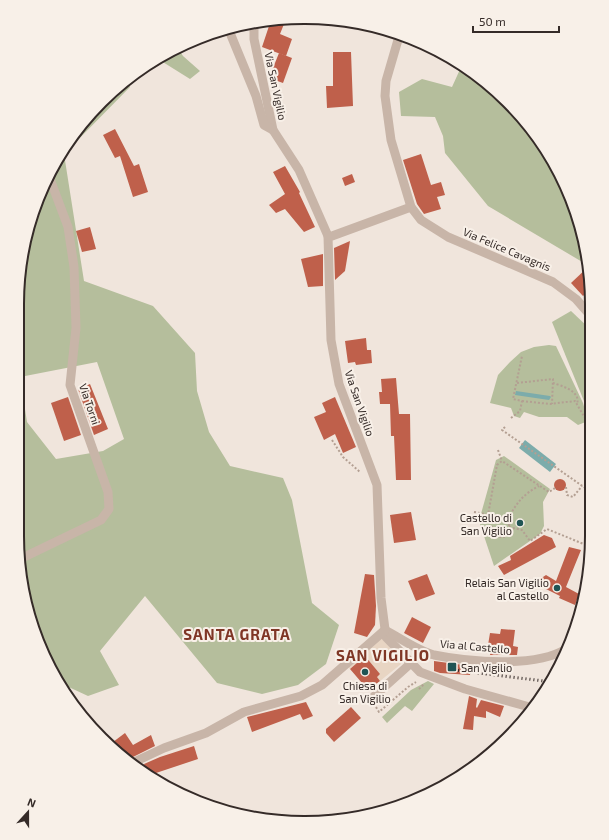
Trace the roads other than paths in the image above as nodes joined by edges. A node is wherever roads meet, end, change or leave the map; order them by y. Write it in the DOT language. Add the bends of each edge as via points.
graph roads {
  1 [pos="254,28"];
  2 [pos="229,35"];
  3 [pos="398,40"];
  4 [pos="273,130"];
  5 [pos="51,184"];
  6 [pos="411,207"];
  7 [pos="328,236"];
  8 [pos="585,309"];
  9 [pos="25,557"];
  10 [pos="385,630"];
  11 [pos="560,651"];
  12 [pos="410,664"];
  13 [pos="371,700"];
  14 [pos="527,706"];
  15 [pos="137,760"];
  1 -- 4 [label="street, Via San Vigilio"];
  2 -- 4 [label="street" via="256,96 264,125"];
  3 -- 6 [label="street, Via Felice Cavagnis" via="386,81 385,96 391,140"];
  4 -- 7 [label="street, Via San Vigilio" via="299,170"];
  5 -- 9 [label="street, Via Torni" via="68,227 74,267 76,328 70,385 108,492 109,509 101,520"];
  6 -- 7 [label="street"];
  6 -- 8 [label="street, Via Felice Cavagnis" via="421,220 448,237 553,282"];
  7 -- 10 [label="street, Via San Vigilio" via="331,340 339,384 377,485 381,598"];
  10 -- 11 [label="street, Via al Castello" via="433,654 486,661 521,662"];
  10 -- 12 [label="street, Via San Vigilio" via="386,637"];
  10 -- 15 [label="street" via="322,685 301,696 244,712 206,733"];
  12 -- 13 [label="street"];
  12 -- 14 [label="street, Via San Vigilio" via="426,675"];
}
